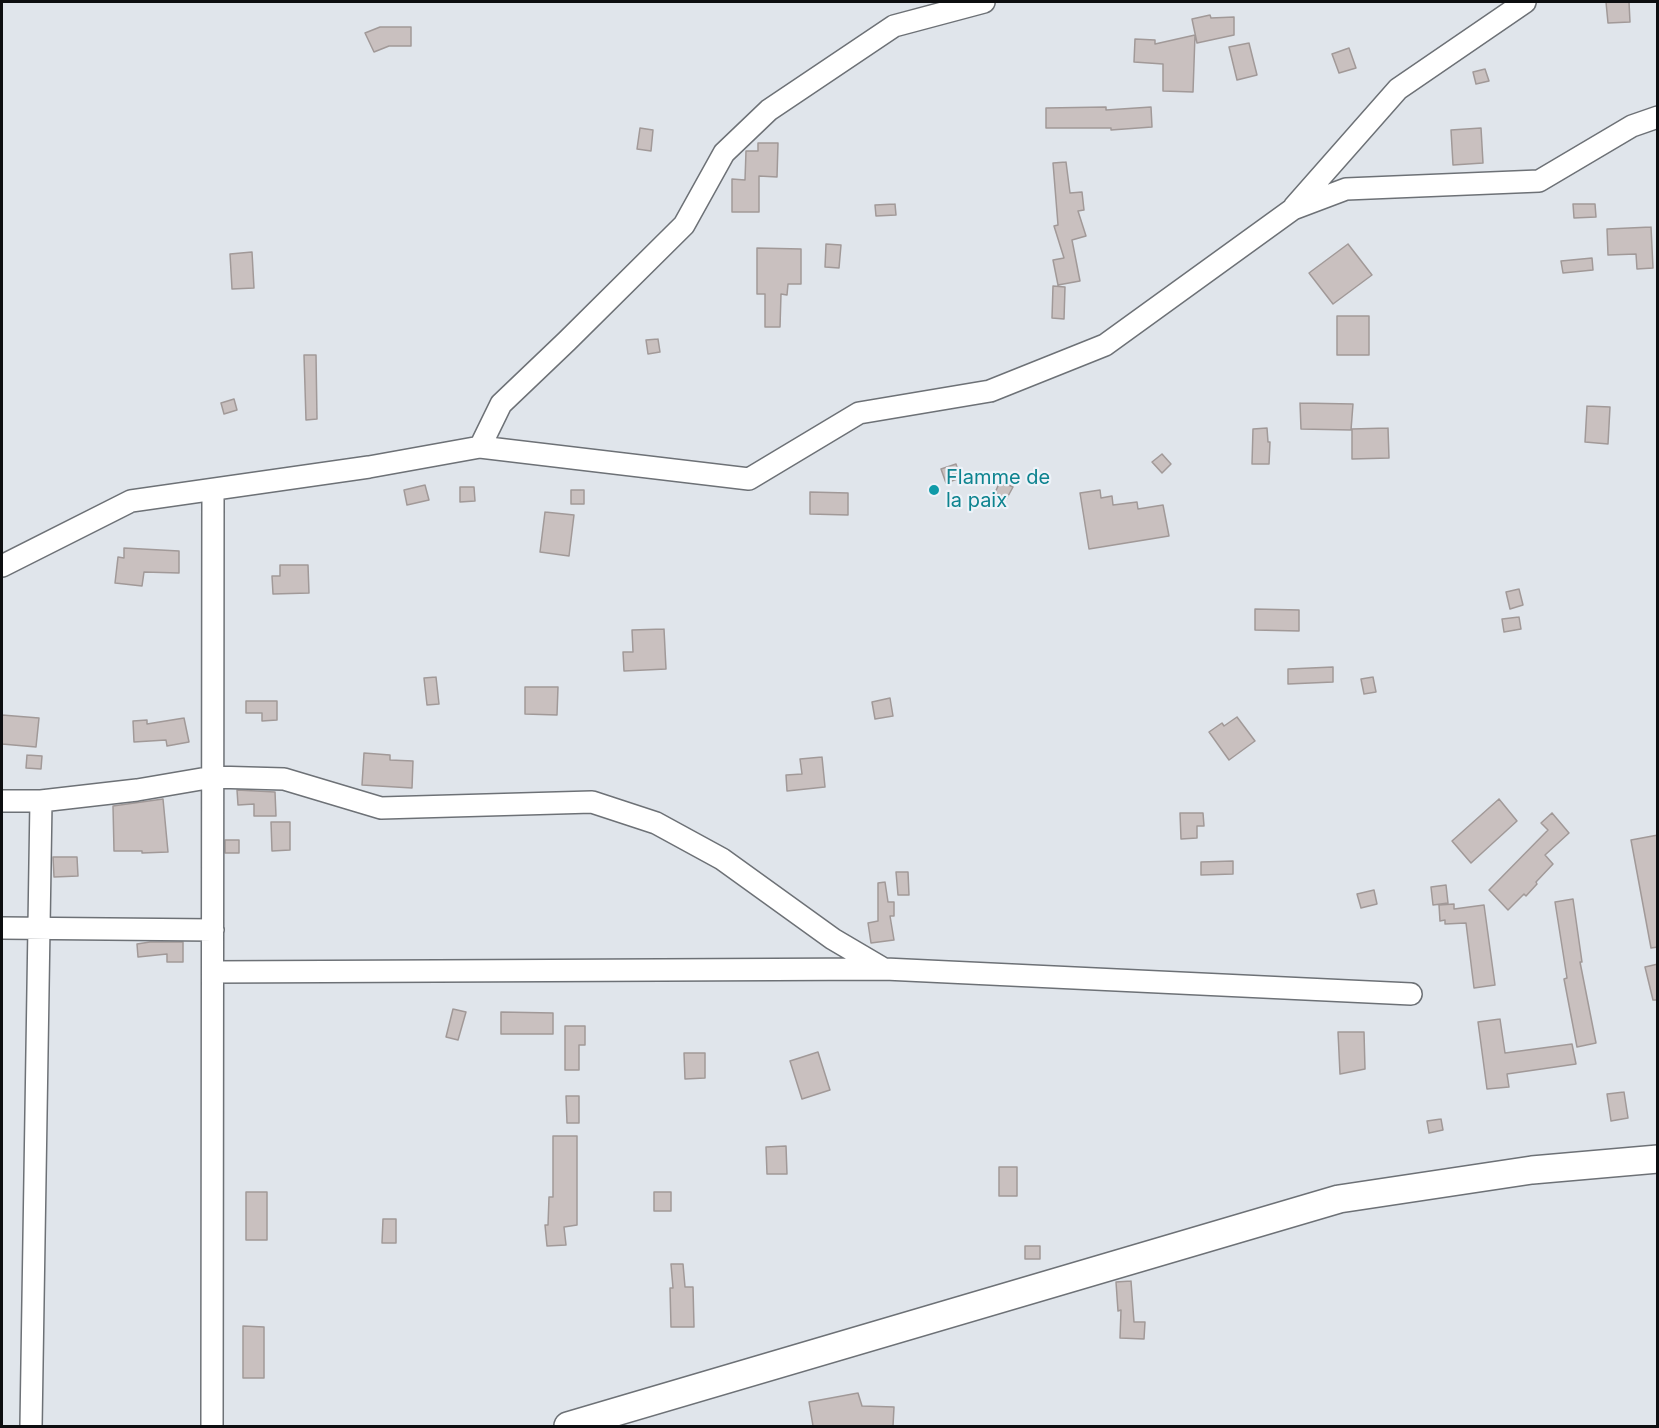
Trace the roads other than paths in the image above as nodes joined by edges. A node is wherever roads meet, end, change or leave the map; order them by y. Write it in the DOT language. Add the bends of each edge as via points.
graph roads {
  1 [pos="916,2"];
  2 [pos="984,2"];
  3 [pos="1525,2"];
  4 [pos="907,23"];
  5 [pos="1658,117"];
  6 [pos="1293,209"];
  7 [pos="480,447"];
  8 [pos="213,490"];
  9 [pos="2,566"];
  10 [pos="213,777"];
  11 [pos="2,801"];
  12 [pos="41,801"];
  13 [pos="2,928"];
  14 [pos="39,929"];
  15 [pos="213,930"];
  16 [pos="885,969"];
  17 [pos="213,972"];
  18 [pos="1411,994"];
  19 [pos="1658,1159"];
  20 [pos="32,1426"];
  21 [pos="212,1426"];
  22 [pos="568,1426"];
  1 -- 4 [label="street"];
  2 -- 4 [label="street"];
  3 -- 6 [label="street" via="1398,89"];
  4 -- 7 [label="street" via="894,26 769,110 724,153 684,225 501,404"];
  5 -- 6 [label="street" via="1632,126 1539,181 1346,189"];
  6 -- 7 [label="street" via="1105,345 990,391 859,413 749,479"];
  7 -- 8 [label="street"];
  8 -- 9 [label="street" via="131,501"];
  8 -- 10 [label="street"];
  10 -- 12 [label="street"];
  10 -- 15 [label="street"];
  10 -- 16 [label="street" via="284,778 381,808 592,802 656,823 722,859 833,939"];
  11 -- 12 [label="street"];
  12 -- 14 [label="street"];
  13 -- 14 [label="street"];
  14 -- 15 [label="street"];
  14 -- 20 [label="street"];
  15 -- 17 [label="street"];
  16 -- 17 [label="street"];
  16 -- 18 [label="street"];
  17 -- 21 [label="street"];
  19 -- 22 [label="main road" via="1532,1170 1338,1199"];
}
